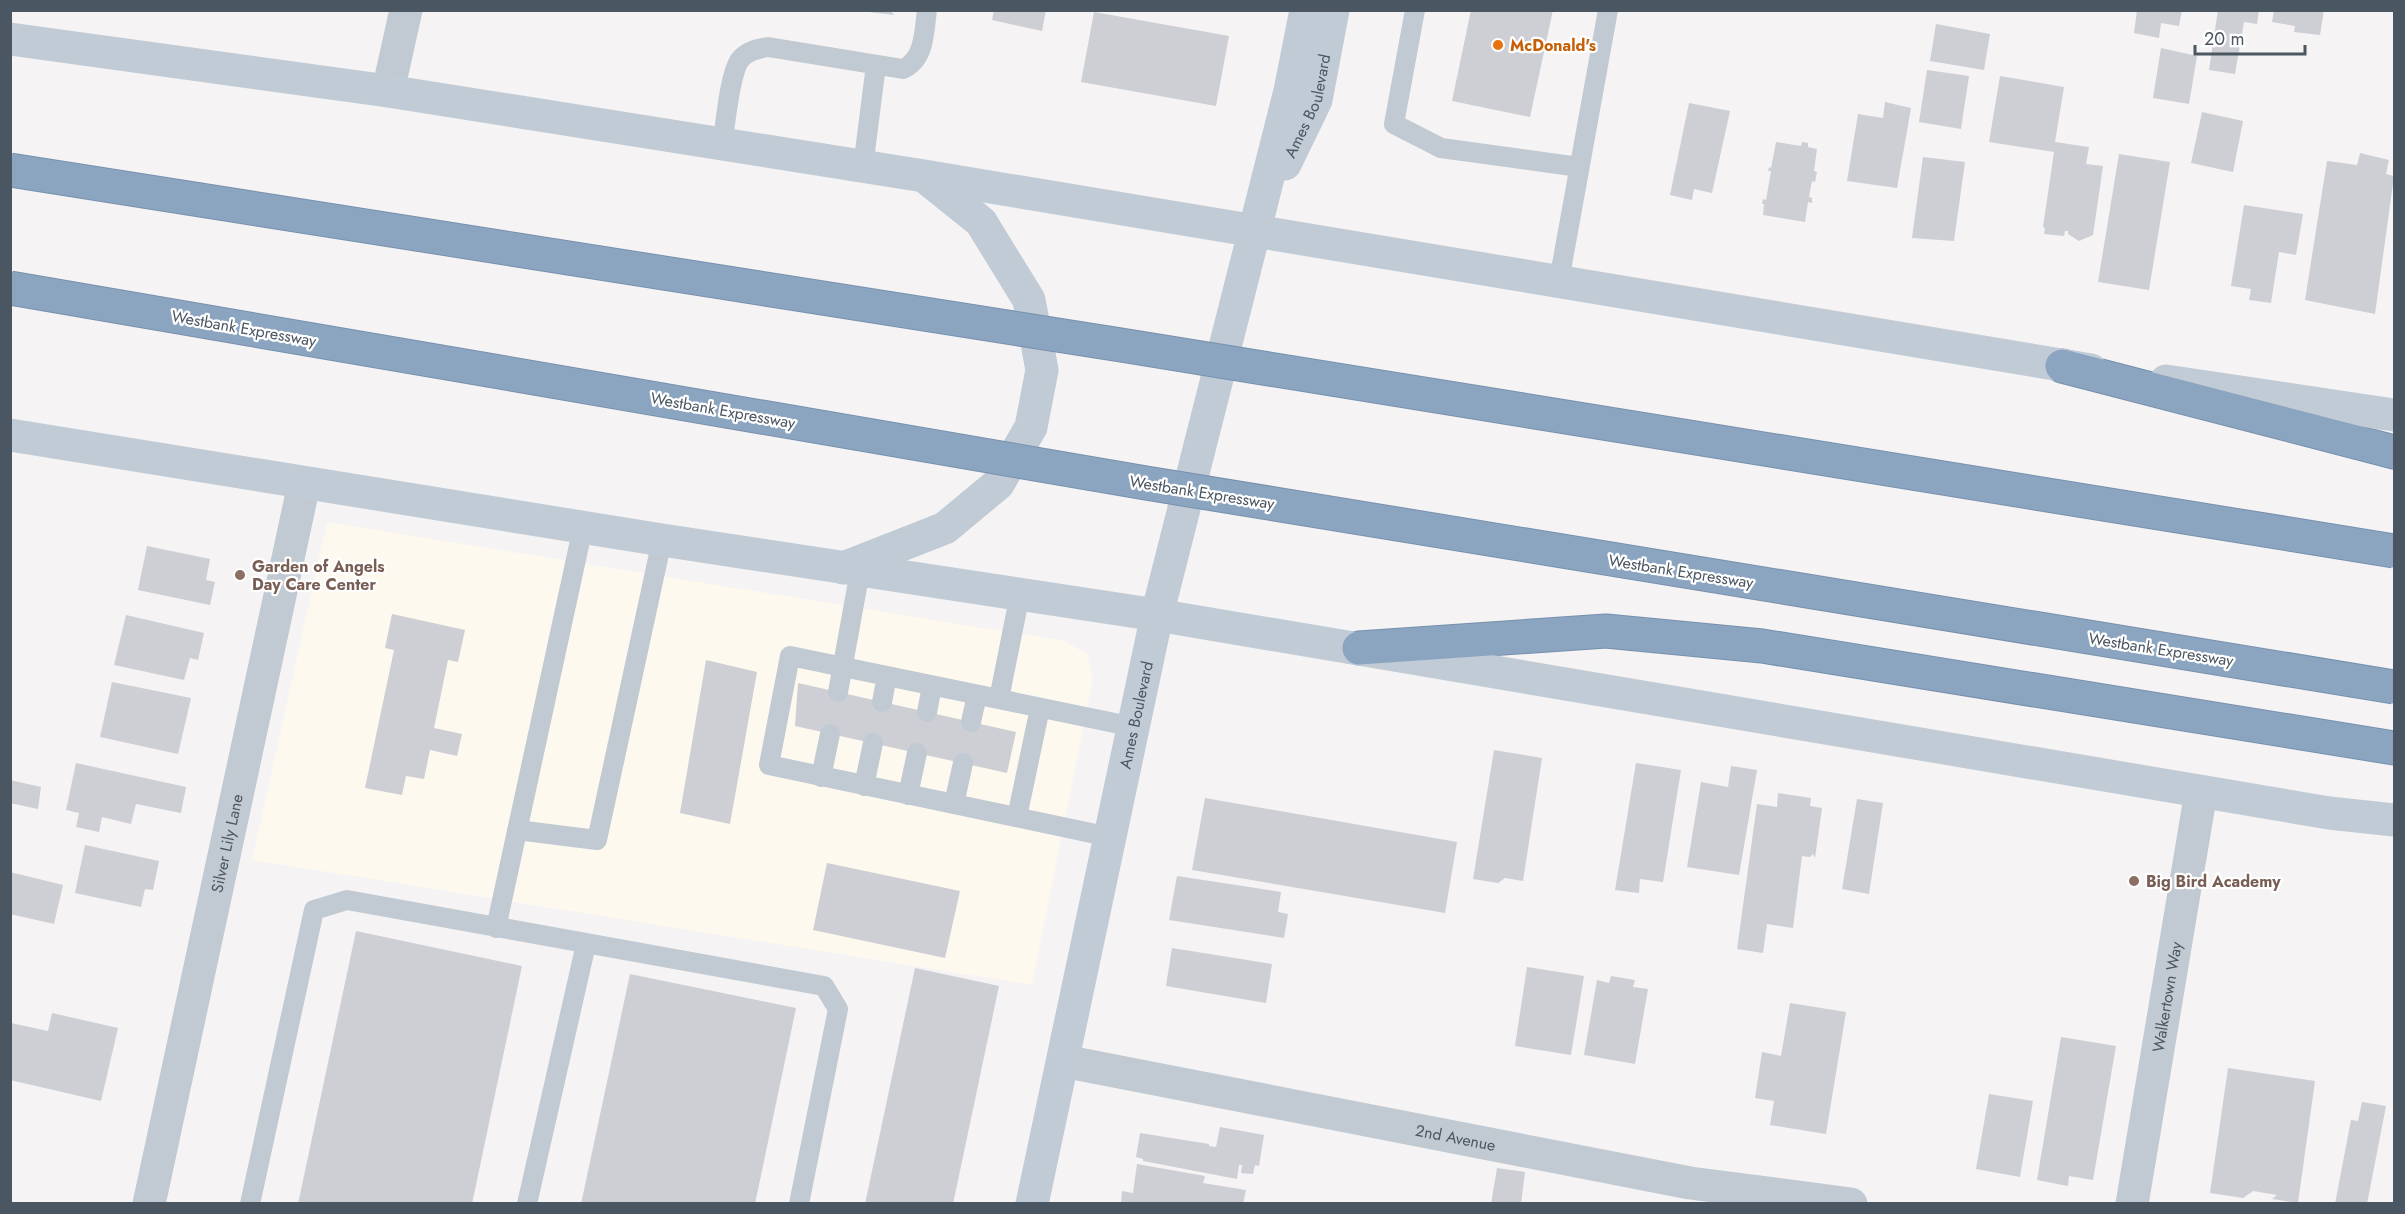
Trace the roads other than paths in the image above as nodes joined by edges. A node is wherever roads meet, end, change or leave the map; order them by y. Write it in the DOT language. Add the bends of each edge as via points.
graph roads {
  1 [pos="406,10"];
  2 [pos="927,10"];
  3 [pos="1305,10"];
  4 [pos="1333,10"];
  5 [pos="1415,10"];
  6 [pos="1608,10"];
  7 [pos="10,39"];
  8 [pos="876,65"];
  9 [pos="388,91"];
  10 [pos="722,144"];
  11 [pos="863,167"];
  12 [pos="1579,167"];
  13 [pos="10,170"];
  14 [pos="924,176"];
  15 [pos="1253,230"];
  16 [pos="1559,281"];
  17 [pos="10,288"];
  18 [pos="2062,366"];
  19 [pos="2394,415"];
  20 [pos="10,435"];
  21 [pos="2394,452"];
  22 [pos="304,484"];
  23 [pos="583,527"];
  24 [pos="662,540"];
  25 [pos="2394,551"];
  26 [pos="851,570"];
  27 [pos="1020,594"];
  28 [pos="1157,615"];
  29 [pos="1359,648"];
  30 [pos="843,667"];
  31 [pos="887,676"];
  32 [pos="932,686"];
  33 [pos="2394,687"];
  34 [pos="838,692"];
  35 [pos="977,695"];
  36 [pos="999,699"];
  37 [pos="882,702"];
  38 [pos="1040,708"];
  39 [pos="927,712"];
  40 [pos="971,722"];
  41 [pos="1134,727"];
  42 [pos="830,734"];
  43 [pos="873,743"];
  44 [pos="2394,748"];
  45 [pos="917,753"];
  46 [pos="963,763"];
  47 [pos="821,777"];
  48 [pos="864,786"];
  49 [pos="2201,792"];
  50 [pos="908,795"];
  51 [pos="954,804"];
  52 [pos="1017,817"];
  53 [pos="2394,820"];
  54 [pos="517,830"];
  55 [pos="1110,837"];
  56 [pos="496,928"];
  57 [pos="586,944"];
  58 [pos="1063,1061"];
  59 [pos="148,1203"];
  60 [pos="250,1203"];
  61 [pos="527,1203"];
  62 [pos="798,1203"];
  63 [pos="1032,1203"];
  64 [pos="1851,1203"];
  65 [pos="2132,1203"];
  1 -- 9 [label="street"];
  2 -- 8 [label="lane" via="919,57 912,65 903,69"];
  3 -- 15 [label="main road, Ames Boulevard" via="1290,91"];
  4 -- 15 [label="main road, Ames Boulevard" via="1316,100"];
  5 -- 12 [label="lane" via="1395,124 1441,148"];
  6 -- 12 [label="lane"];
  7 -- 9 [label="main road"];
  8 -- 10 [label="lane" via="768,47 752,50 740,60 734,75"];
  8 -- 11 [label="lane"];
  9 -- 10 [label="main road"];
  10 -- 11 [label="main road"];
  11 -- 14 [label="main road"];
  12 -- 16 [label="lane"];
  13 -- 25 [label="highway, bridge"];
  14 -- 15 [label="main road"];
  14 -- 26 [label="main road" via="981,222 1029,300 1042,370 1031,427 998,484 945,528"];
  15 -- 16 [label="main road"];
  15 -- 28 [label="main road, Ames Boulevard"];
  16 -- 18 [label="main road"];
  17 -- 33 [label="highway, Westbank Expressway, bridge" via="1146,483"];
  18 -- 19 [label="main road"];
  18 -- 21 [label="highway"];
  20 -- 22 [label="main road"];
  22 -- 23 [label="main road"];
  22 -- 59 [label="street, Silver Lily Lane"];
  23 -- 24 [label="main road"];
  23 -- 54 [label="lane"];
  24 -- 26 [label="main road"];
  24 -- 54 [label="lane" via="597,840"];
  26 -- 27 [label="main road"];
  26 -- 30 [label="lane"];
  27 -- 28 [label="main road"];
  27 -- 36 [label="lane"];
  28 -- 29 [label="main road"];
  28 -- 41 [label="main road, Ames Boulevard"];
  29 -- 44 [label="highway" via="1606,631 1761,646"];
  29 -- 49 [label="main road"];
  30 -- 31 [label="lane"];
  30 -- 34 [label="lane"];
  30 -- 47 [label="lane" via="790,656 769,765"];
  31 -- 32 [label="lane"];
  31 -- 37 [label="lane"];
  32 -- 35 [label="lane"];
  32 -- 39 [label="lane"];
  35 -- 36 [label="lane"];
  35 -- 40 [label="lane"];
  36 -- 38 [label="lane"];
  38 -- 41 [label="lane"];
  38 -- 52 [label="lane"];
  41 -- 55 [label="main road, Ames Boulevard"];
  42 -- 47 [label="lane"];
  43 -- 48 [label="lane"];
  45 -- 50 [label="lane"];
  46 -- 51 [label="lane"];
  47 -- 48 [label="lane"];
  48 -- 50 [label="lane"];
  49 -- 53 [label="main road"];
  49 -- 65 [label="street, Walkertown Way"];
  50 -- 51 [label="lane"];
  51 -- 52 [label="lane"];
  52 -- 55 [label="lane"];
  54 -- 56 [label="lane"];
  55 -- 58 [label="main road, Ames Boulevard"];
  56 -- 57 [label="lane"];
  56 -- 60 [label="lane" via="346,900 314,910"];
  57 -- 61 [label="lane"];
  57 -- 62 [label="lane" via="824,987 838,1009"];
  58 -- 63 [label="main road, Ames Boulevard"];
  58 -- 64 [label="street, 2nd Avenue" via="1690,1183"];
}
